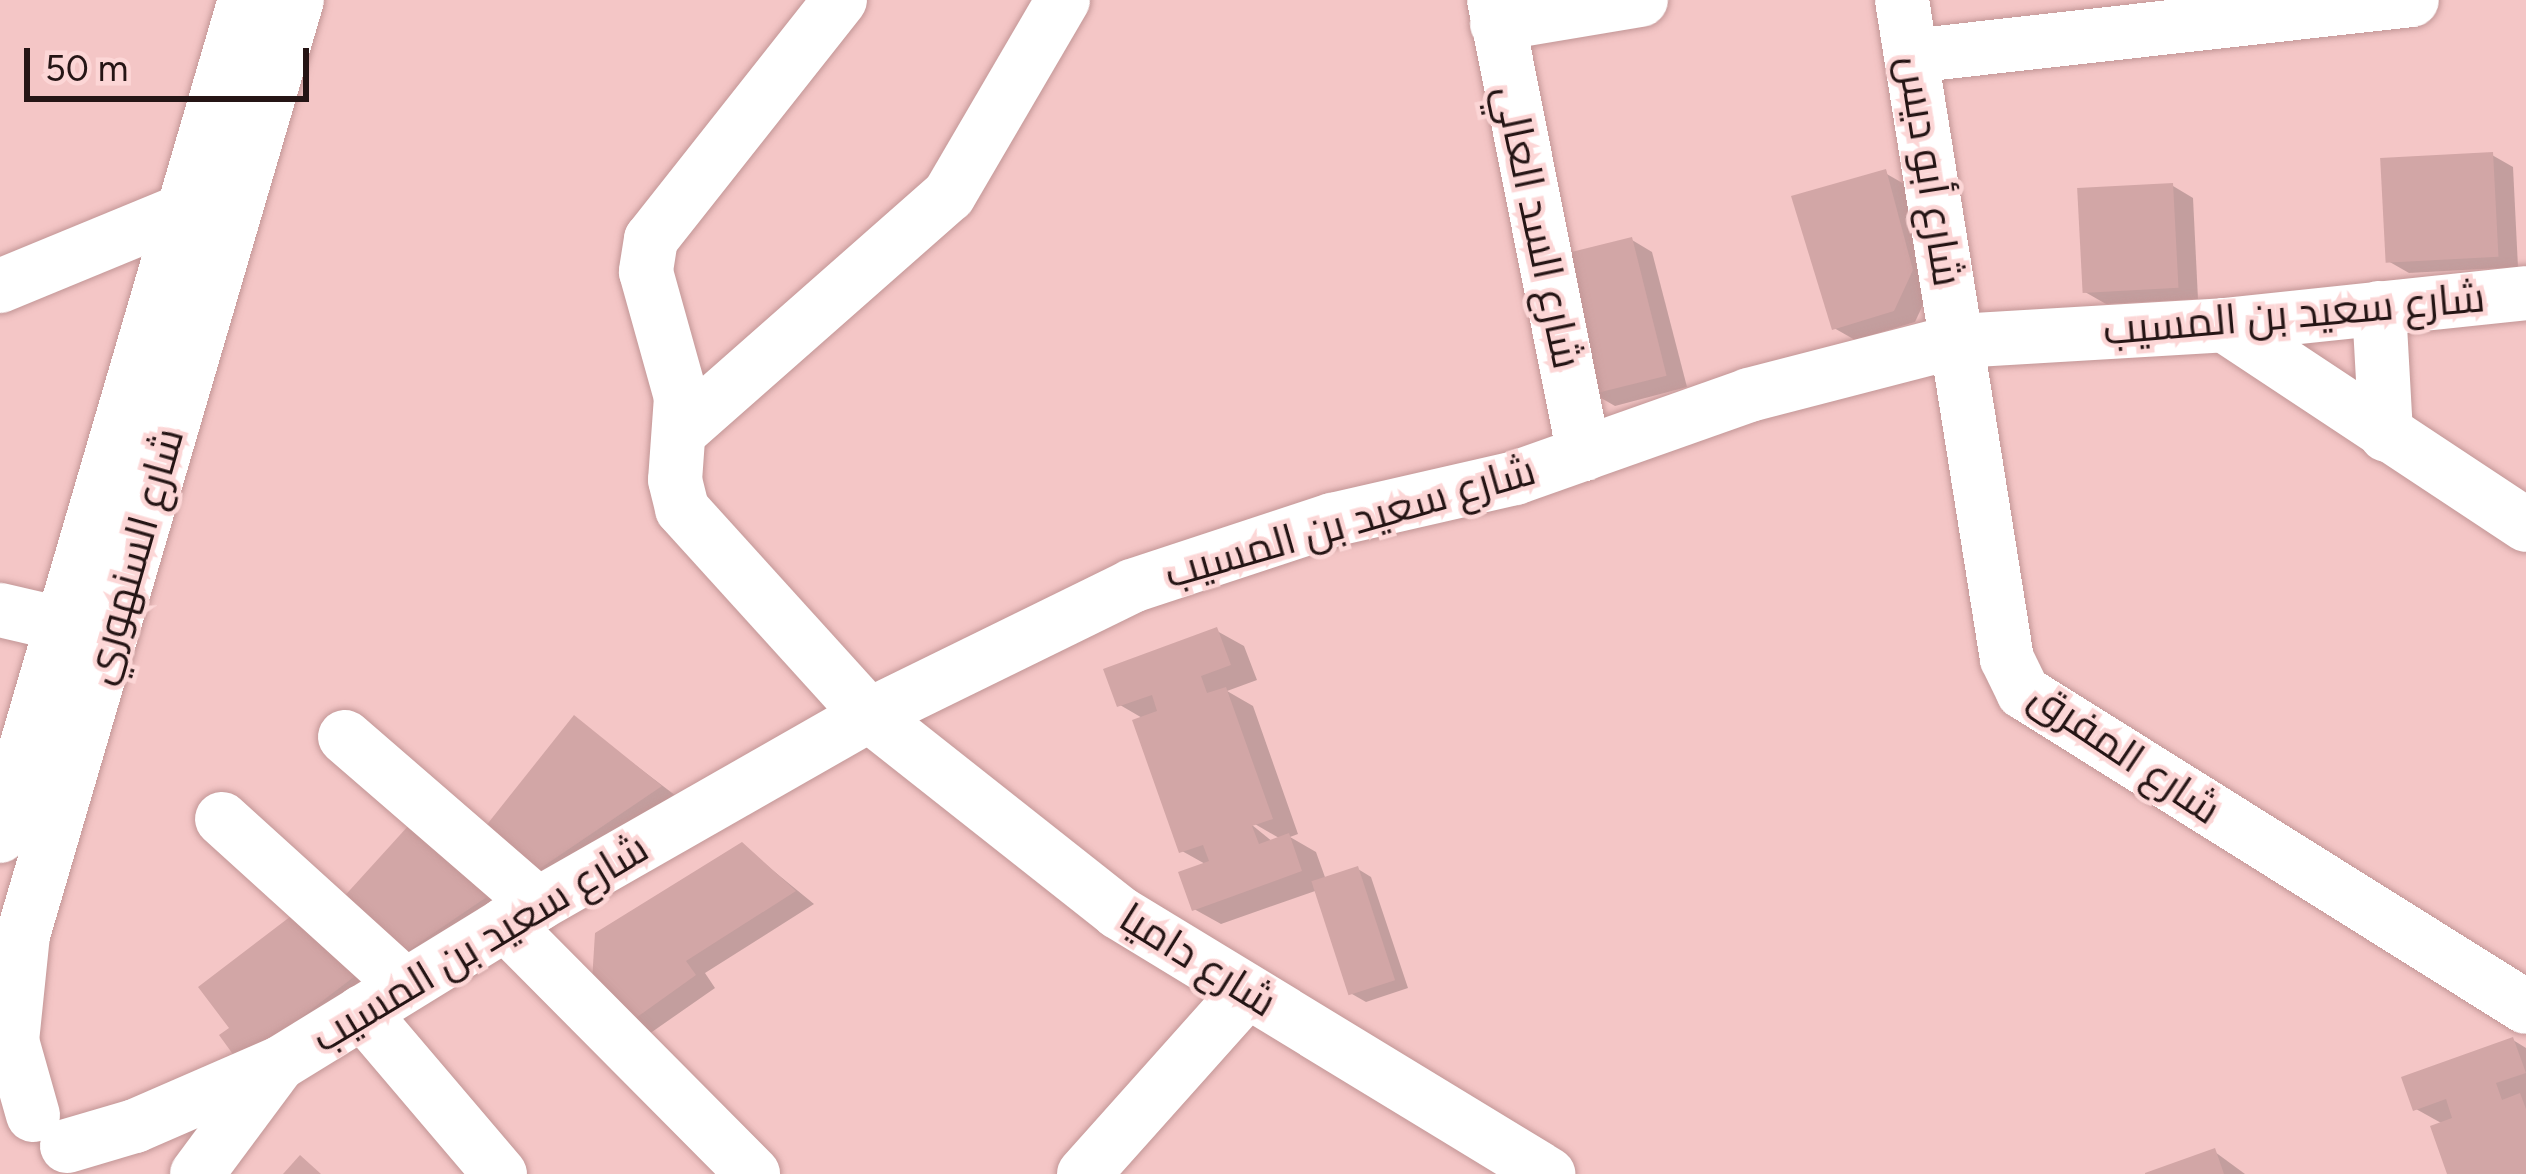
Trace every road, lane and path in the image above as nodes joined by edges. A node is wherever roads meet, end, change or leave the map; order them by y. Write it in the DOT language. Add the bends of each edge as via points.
graph roads {
  1 [pos="245,0"];
  2 [pos="296,0"];
  3 [pos="840,0"];
  4 [pos="1063,0"];
  5 [pos="1641,0"];
  6 [pos="1902,0"];
  7 [pos="2412,0"];
  8 [pos="1495,12"];
  9 [pos="1911,56"];
  10 [pos="225,155"];
  11 [pos="184,210"];
  12 [pos="0,286"];
  13 [pos="2526,293"];
  14 [pos="2379,308"];
  15 [pos="2224,325"];
  16 [pos="1958,341"];
  17 [pos="681,431"];
  18 [pos="2386,436"];
  19 [pos="1584,454"];
  20 [pos="2526,525"];
  21 [pos="0,610"];
  22 [pos="60,624"];
  23 [pos="869,715"];
  24 [pos="345,737"];
  25 [pos="7,788"];
  26 [pos="222,820"];
  27 [pos="0,836"];
  28 [pos="521,914"];
  29 [pos="1246,993"];
  30 [pos="384,998"];
  31 [pos="2526,1007"];
  32 [pos="280,1063"];
  33 [pos="47,1132"];
  34 [pos="197,1174"];
  35 [pos="500,1174"];
  36 [pos="753,1174"];
  37 [pos="1084,1174"];
  38 [pos="1548,1174"];
  1 -- 10 [label="street, شارع السنهوري"];
  2 -- 10 [label="street, شارع السنهوري"];
  3 -- 17 [label="street, شارع داميا" via="651,238 646,272 676,361"];
  4 -- 17 [label="street" via="949,195"];
  5 -- 8 [label="street"];
  6 -- 9 [label="street, شارع أبو ديس"];
  7 -- 9 [label="street"];
  8 -- 19 [label="street, شارع السد العالي"];
  9 -- 16 [label="street, شارع أبو ديس"];
  10 -- 11 [label="street, شارع السنهوري"];
  10 -- 33 [label="street, شارع السنهوري" via="23,934 12,1041"];
  11 -- 12 [label="street"];
  11 -- 22 [label="street, شارع السنهوري"];
  13 -- 14 [label="street, شارع سعيد بن المسيب"];
  14 -- 15 [label="street, شارع سعيد بن المسيب"];
  14 -- 18 [label="street"];
  15 -- 16 [label="street, شارع سعيد بن المسيب"];
  15 -- 18 [label="street"];
  16 -- 19 [label="street, شارع سعيد بن المسيب" via="1749,395"];
  16 -- 31 [label="street, شارع المفرق" via="2007,658 2023,692"];
  17 -- 23 [label="street, شارع داميا" via="682,509"];
  18 -- 20 [label="street"];
  19 -- 23 [label="street, شارع سعيد بن المسيب" via="1332,520 1132,586"];
  21 -- 22 [label="street"];
  22 -- 25 [label="street, شارع السنهوري"];
  23 -- 28 [label="street, شارع سعيد بن المسيب"];
  23 -- 29 [label="street, شارع داميا" via="1118,912"];
  24 -- 28 [label="street"];
  25 -- 27 [label="street, شارع السنهوري"];
  26 -- 30 [label="street"];
  28 -- 30 [label="street, شارع سعيد بن المسيب"];
  28 -- 36 [label="street"];
  29 -- 37 [label="street"];
  29 -- 38 [label="street, شارع داميا"];
  30 -- 32 [label="street, شارع سعيد بن المسيب"];
  30 -- 35 [label="street"];
  32 -- 33 [label="street, شارع سعيد بن المسيب"];
  32 -- 34 [label="street, شارع سعيد بن المسيب"];
}
